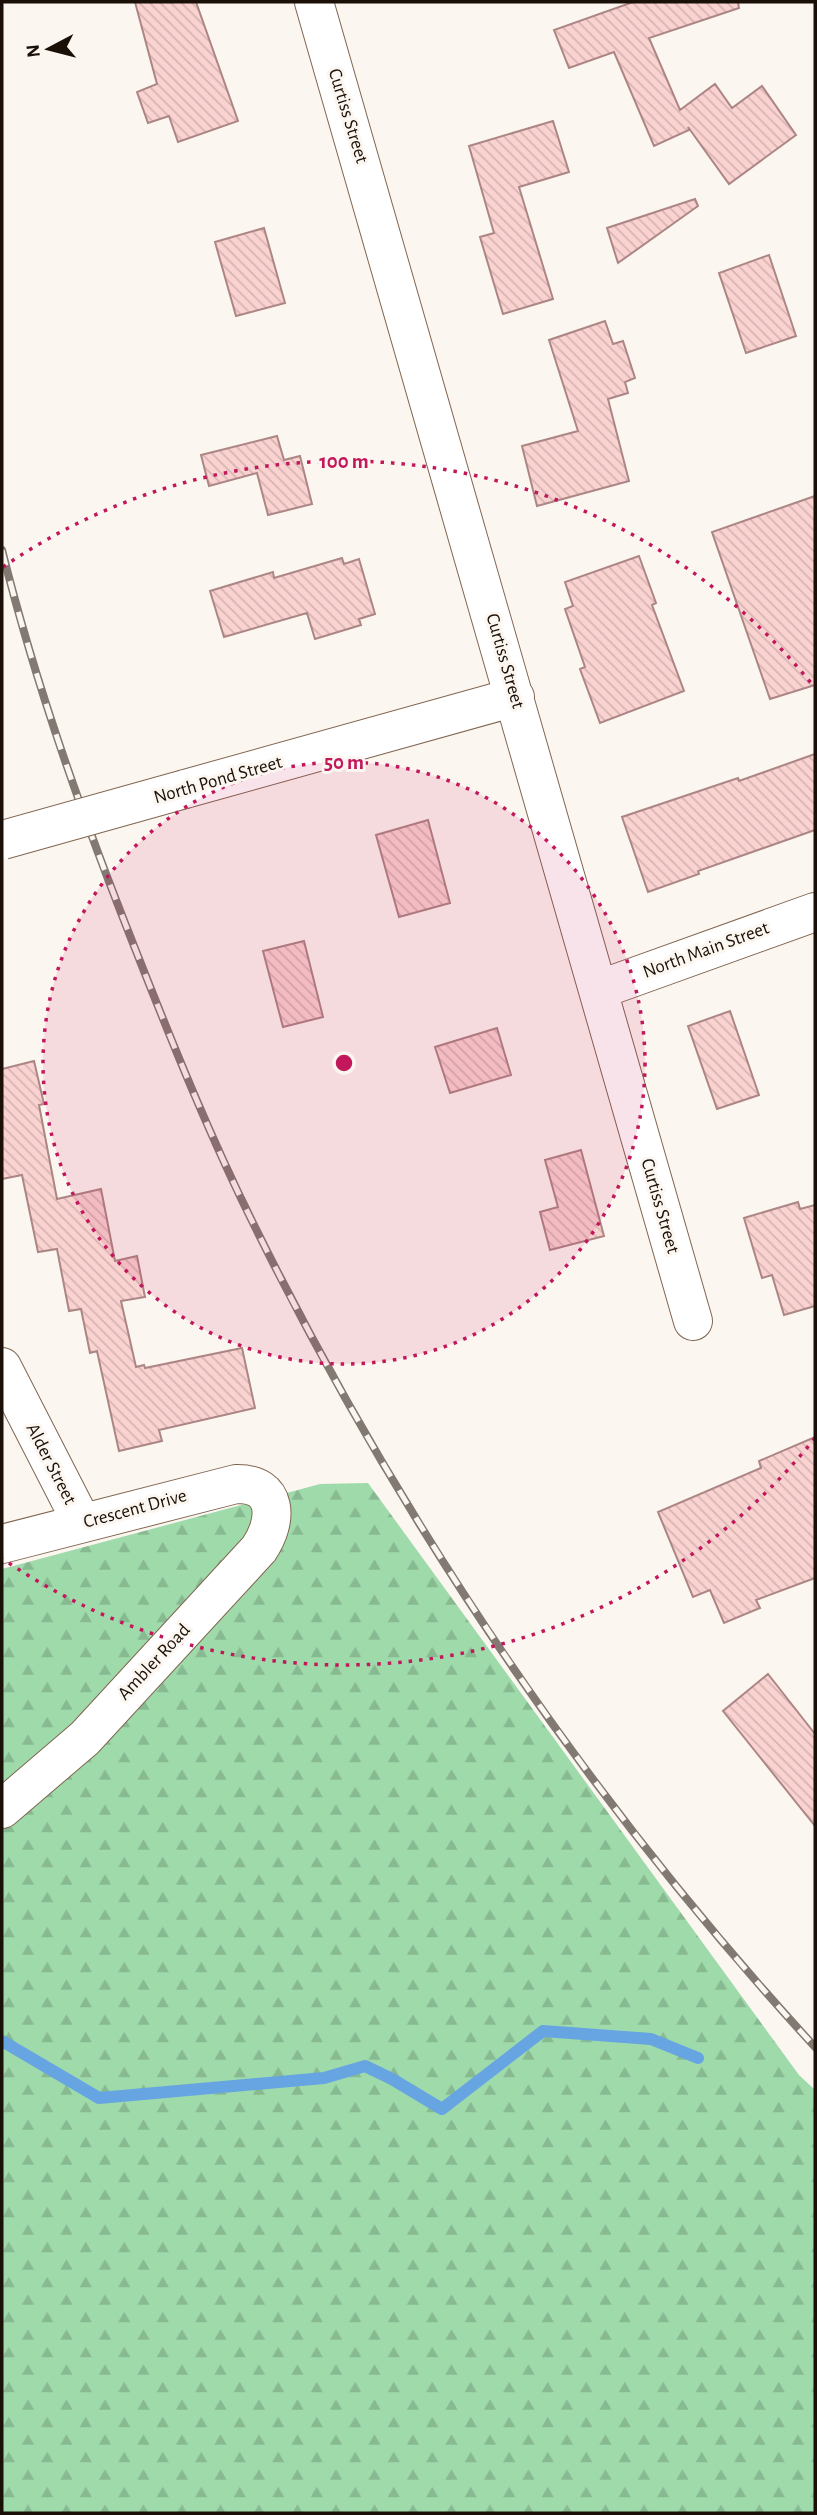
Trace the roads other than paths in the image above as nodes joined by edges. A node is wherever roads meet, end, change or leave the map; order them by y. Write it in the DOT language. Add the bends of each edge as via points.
graph roads {
  1 [pos="314,2"];
  2 [pos="515,697"];
  3 [pos="2,840"];
  4 [pos="815,912"];
  5 [pos="598,990"];
  6 [pos="693,1321"];
  7 [pos="2,1367"];
  8 [pos="265,1497"];
  9 [pos="82,1523"];
  10 [pos="2,1544"];
  11 [pos="2,1810"];
  1 -- 2 [label="street, Curtiss Street"];
  2 -- 3 [label="street, North Pond Street, bridge"];
  2 -- 5 [label="street, Curtiss Street"];
  4 -- 5 [label="street, North Main Street"];
  5 -- 6 [label="street, Curtiss Street"];
  7 -- 9 [label="street, Alder Street"];
  8 -- 9 [label="street, Crescent Drive" via="253,1485 236,1484"];
  8 -- 11 [label="street, Ambler Road" via="273,1518 259,1549 85,1738"];
  9 -- 10 [label="street, Crescent Drive"];
}
